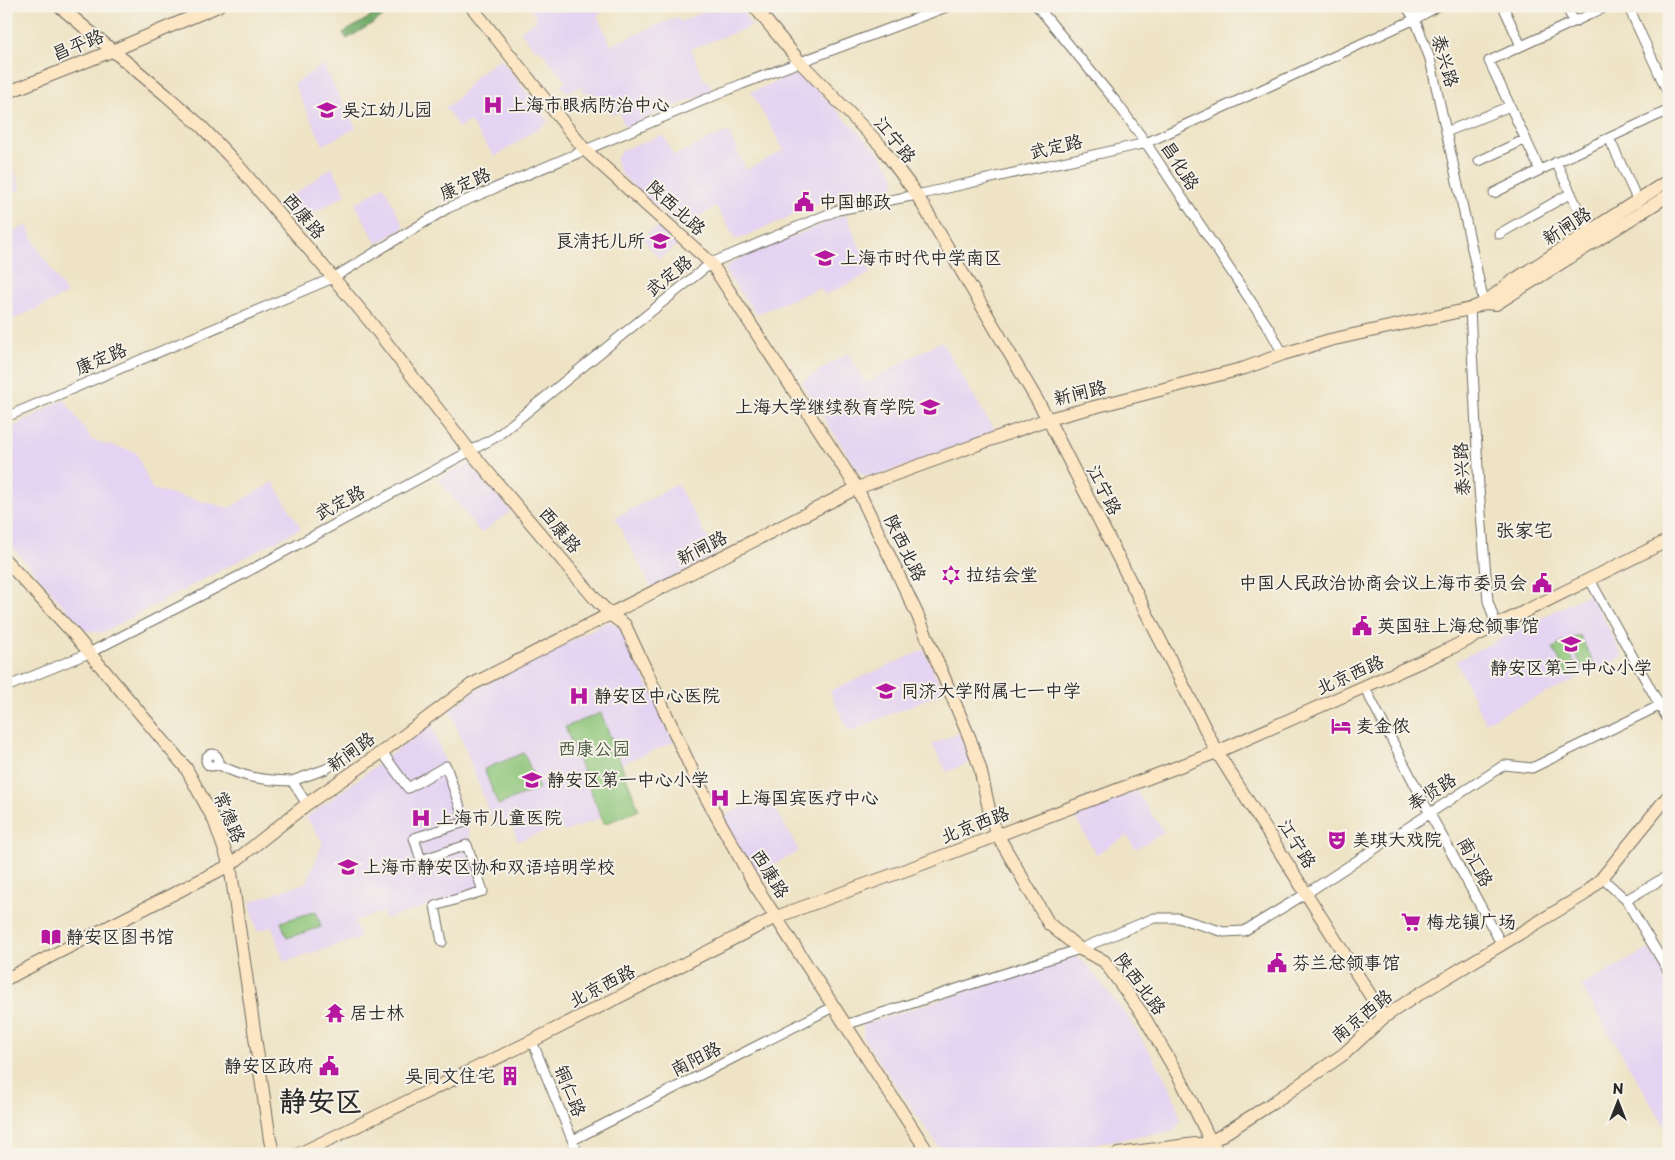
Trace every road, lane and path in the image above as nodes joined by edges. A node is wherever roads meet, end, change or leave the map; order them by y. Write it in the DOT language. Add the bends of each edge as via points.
graph roads {
  1 [pos="59,6"];
  2 [pos="218,6"];
  3 [pos="471,6"];
  4 [pos="754,6"];
  5 [pos="949,6"];
  6 [pos="1037,6"];
  7 [pos="1406,6"];
  8 [pos="1438,6"];
  9 [pos="1503,6"];
  10 [pos="1566,6"];
  11 [pos="1608,6"];
  12 [pos="1628,6"];
  13 [pos="1415,19"];
  14 [pos="1574,22"];
  15 [pos="1521,46"];
  16 [pos="112,51"];
  17 [pos="800,62"];
  18 [pos="6,92"];
  19 [pos="1669,95"];
  20 [pos="1510,106"];
  21 [pos="1669,110"];
  22 [pos="1446,132"];
  23 [pos="1609,138"];
  24 [pos="1526,139"];
  25 [pos="1146,143"];
  26 [pos="586,150"];
  27 [pos="1479,161"];
  28 [pos="1556,162"];
  29 [pos="1540,170"];
  30 [pos="1669,180"];
  31 [pos="1494,193"];
  32 [pos="1571,193"];
  33 [pos="917,195"];
  34 [pos="1669,195"];
  35 [pos="1638,201"];
  36 [pos="1590,232"];
  37 [pos="1499,234"];
  38 [pos="711,263"];
  39 [pos="333,278"];
  40 [pos="1484,303"];
  41 [pos="1470,309"];
  42 [pos="1283,354"];
  43 [pos="6,418"];
  44 [pos="1048,420"];
  45 [pos="470,451"];
  46 [pos="857,488"];
  47 [pos="1669,540"];
  48 [pos="6,561"];
  49 [pos="1590,580"];
  50 [pos="611,615"];
  51 [pos="1496,625"];
  52 [pos="89,654"];
  53 [pos="6,687"];
  54 [pos="1365,688"];
  55 [pos="1669,701"];
  56 [pos="1660,706"];
  57 [pos="1669,722"];
  58 [pos="382,752"];
  59 [pos="1217,752"];
  60 [pos="347,755"];
  61 [pos="217,764"];
  62 [pos="292,781"];
  63 [pos="1669,796"];
  64 [pos="307,804"];
  65 [pos="1430,814"];
  66 [pos="998,836"];
  67 [pos="230,865"];
  68 [pos="1669,875"];
  69 [pos="1602,878"];
  70 [pos="1307,893"];
  71 [pos="1626,900"];
  72 [pos="776,917"];
  73 [pos="442,942"];
  74 [pos="1502,945"];
  75 [pos="1080,949"];
  76 [pos="1669,972"];
  77 [pos="6,978"];
  78 [pos="835,1006"];
  79 [pos="1384,1017"];
  80 [pos="845,1025"];
  81 [pos="532,1040"];
  82 [pos="573,1140"];
  83 [pos="1210,1142"];
  84 [pos="274,1154"];
  85 [pos="299,1154"];
  86 [pos="578,1154"];
  87 [pos="929,1154"];
  88 [pos="1118,1154"];
  89 [pos="1218,1154"];
  1 -- 16 [label="main road, 西康路"];
  2 -- 16 [label="main road, 昌平路"];
  3 -- 26 [label="main road, 陕西北路"];
  4 -- 17 [label="main road, 江宁路"];
  5 -- 17 [label="street, 康定路"];
  6 -- 25 [label="street, 昌化路"];
  7 -- 13 [label="street, 泰兴路"];
  8 -- 13 [label="street, 武定路"];
  9 -- 15 [label="street"];
  10 -- 14 [label="street"];
  11 -- 14 [label="street"];
  12 -- 19 [label="street"];
  13 -- 22 [label="street, 泰兴路" via="1430,59"];
  13 -- 25 [label="street, 武定路"];
  14 -- 15 [label="street"];
  15 -- 20 [label="street" via="1489,61"];
  16 -- 18 [label="main road, 昌平路"];
  16 -- 39 [label="main road, 西康路" via="206,132"];
  17 -- 26 [label="street, 康定路"];
  17 -- 33 [label="main road, 江宁路" via="880,145"];
  20 -- 22 [label="street"];
  20 -- 24 [label="street"];
  21 -- 23 [label="street"];
  22 -- 40 [label="street, 泰兴路"];
  23 -- 28 [label="street"];
  23 -- 35 [label="street"];
  24 -- 27 [label="street"];
  24 -- 29 [label="street"];
  25 -- 33 [label="street, 武定路"];
  25 -- 42 [label="street, 昌化路"];
  26 -- 38 [label="main road, 陕西北路"];
  26 -- 39 [label="street, 康定路" via="448,208"];
  28 -- 29 [label="street"];
  28 -- 32 [label="street"];
  29 -- 31 [label="street"];
  30 -- 35 [label="main road, 新闸路"];
  32 -- 36 [label="street"];
  32 -- 37 [label="street"];
  33 -- 38 [label="street, 武定路" via="829,212"];
  33 -- 44 [label="main road, 江宁路"];
  34 -- 40 [label="main road, 新闸路" via="1496,304"];
  35 -- 36 [label="main road, 新闸路"];
  36 -- 40 [label="main road, 新闸路"];
  38 -- 45 [label="street, 武定路" via="496,437"];
  38 -- 46 [label="main road, 陕西北路"];
  39 -- 43 [label="street, 康定路"];
  39 -- 45 [label="main road, 西康路"];
  40 -- 41 [label="main road, 新闸路"];
  41 -- 42 [label="main road, 新闸路" via="1330,340"];
  41 -- 51 [label="street, 泰兴路" via="1488,601"];
  42 -- 44 [label="main road, 新闸路" via="1245,368"];
  44 -- 46 [label="main road, 新闸路"];
  44 -- 59 [label="main road, 江宁路"];
  45 -- 50 [label="main road, 西康路"];
  45 -- 52 [label="street, 武定路"];
  46 -- 50 [label="main road, 新闸路"];
  46 -- 66 [label="main road, 陕西北路" via="918,616 970,739"];
  47 -- 49 [label="main road, 北京西路"];
  48 -- 52 [label="main road, 常德路"];
  49 -- 51 [label="main road, 北京西路"];
  49 -- 56 [label="street"];
  50 -- 58 [label="main road, 新闸路" via="471,685"];
  50 -- 72 [label="main road, 西康路" via="625,625 698,781"];
  51 -- 54 [label="main road, 北京西路"];
  52 -- 53 [label="street, 武定路"];
  52 -- 67 [label="main road, 常德路" via="186,768 214,820"];
  54 -- 59 [label="main road, 北京西路"];
  54 -- 65 [label="street, 南汇路"];
  55 -- 56 [label="street, 奉贤路"];
  56 -- 57 [label="street"];
  56 -- 65 [label="street, 奉贤路" via="1532,768 1504,765"];
  58 -- 64 [label="main road, 新闸路"];
  58 -- 73 [label="street" via="408,788 446,766 464,822 414,838 421,860 467,845 483,891 434,906"];
  59 -- 66 [label="main road, 北京西路"];
  59 -- 70 [label="main road, 江宁路"];
  60 -- 62 [label="street" via="326,769"];
  61 -- 62 [label="street" via="259,780"];
  62 -- 64 [label="street"];
  63 -- 69 [label="main road, 南京西路"];
  64 -- 67 [label="main road, 新闸路"];
  65 -- 70 [label="street, 奉贤路"];
  65 -- 74 [label="street, 南汇路"];
  66 -- 72 [label="main road, 北京西路"];
  66 -- 75 [label="main road, 陕西北路" via="1049,924"];
  67 -- 77 [label="main road, 新闸路"];
  67 -- 84 [label="main road, 常德路"];
  68 -- 71 [label="street"];
  69 -- 71 [label="street"];
  69 -- 74 [label="main road, 南京西路" via="1585,894"];
  70 -- 75 [label="street, 奉贤路" via="1244,931 1224,932 1178,918 1154,918"];
  70 -- 79 [label="main road, 江宁路"];
  71 -- 76 [label="street"];
  72 -- 78 [label="main road, 西康路"];
  72 -- 81 [label="main road, 北京西路"];
  74 -- 79 [label="main road, 南京西路"];
  75 -- 80 [label="street"];
  75 -- 83 [label="main road, 陕西北路" via="1104,961 1143,1015 1182,1082"];
  78 -- 80 [label="main road, 西康路"];
  78 -- 82 [label="street, 南阳路"];
  79 -- 83 [label="main road, 南京西路" via="1344,1054"];
  80 -- 87 [label="main road, 西康路"];
  81 -- 82 [label="street, 铜仁路"];
  81 -- 85 [label="main road, 北京西路"];
  82 -- 86 [label="street, 铜仁路"];
  83 -- 88 [label="main road, 南京西路"];
  83 -- 89 [label="main road, 陕西北路"];
}
